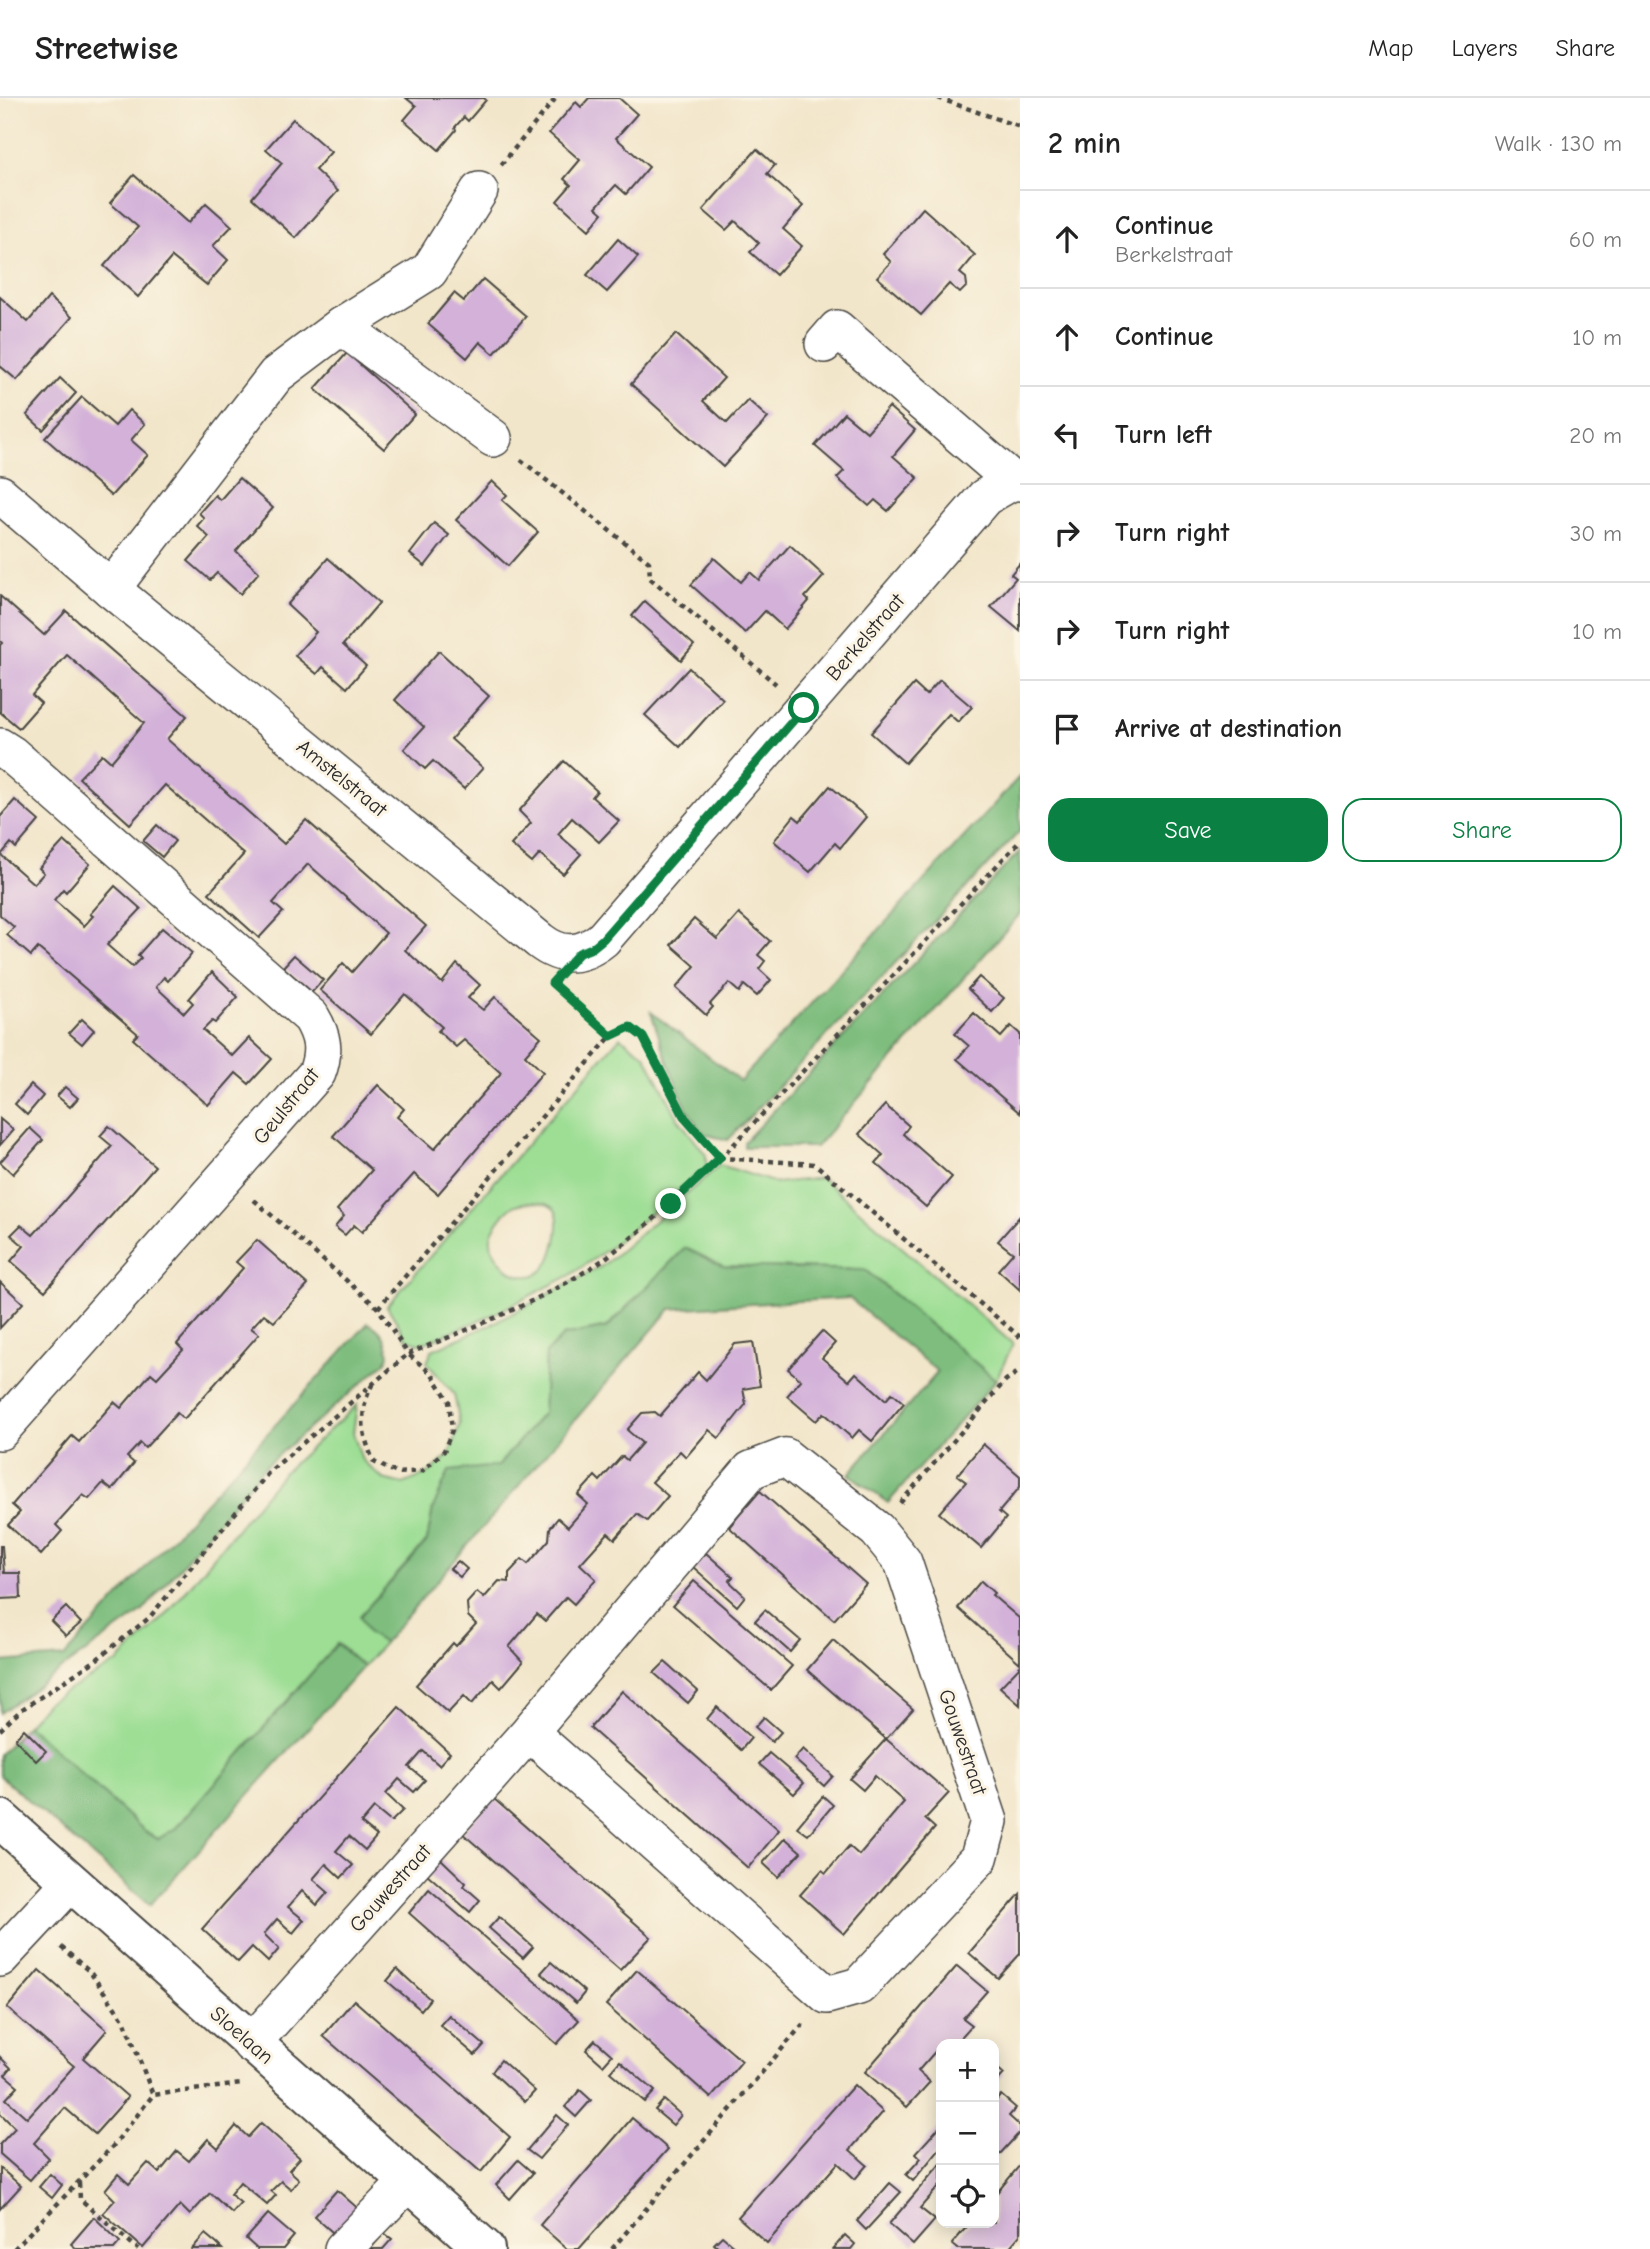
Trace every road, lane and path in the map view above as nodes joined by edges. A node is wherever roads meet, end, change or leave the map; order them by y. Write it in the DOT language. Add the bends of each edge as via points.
graph roads {
  1 [pos="556,98"];
  2 [pos="938,98"];
  3 [pos="1020,127"];
  4 [pos="479,191"];
  5 [pos="341,326"];
  6 [pos="824,344"];
  7 [pos="493,438"];
  8 [pos="1017,482"];
  9 [pos="0,494"];
  10 [pos="111,589"];
  11 [pos="804,708"];
  12 [pos="0,747"];
  13 [pos="1020,841"];
  14 [pos="579,953"];
  15 [pos="611,1036"];
  16 [pos="720,1158"];
  17 [pos="227,1176"];
  18 [pos="378,1308"];
  19 [pos="1020,1337"];
  20 [pos="408,1354"];
  21 [pos="1020,1371"];
  22 [pos="372,1385"];
  23 [pos="0,1431"];
  24 [pos="877,1530"];
  25 [pos="0,1730"];
  26 [pos="528,1732"];
  27 [pos="0,1819"];
  28 [pos="70,1883"];
  29 [pos="32,1923"];
  30 [pos="0,1958"];
  31 [pos="827,1996"];
  32 [pos="251,2044"];
  33 [pos="292,2078"];
  34 [pos="153,2095"];
  35 [pos="409,2181"];
  36 [pos="79,2183"];
  37 [pos="14,2249"];
  38 [pos="138,2249"];
  39 [pos="343,2249"];
  40 [pos="485,2249"];
  41 [pos="612,2249"];
  1 -- 4 [label="path"];
  2 -- 3 [label="path"];
  4 -- 5 [label="street" via="429,271"];
  5 -- 7 [label="street"];
  5 -- 10 [label="street" via="276,375"];
  6 -- 8 [label="street, Berkelstraat" via="837,329"];
  7 -- 11 [label="path" via="649,562 650,578"];
  8 -- 11 [label="street, Berkelstraat" via="985,496"];
  9 -- 10 [label="street, Amstelstraat"];
  10 -- 14 [label="street, Amstelstraat" via="551,950"];
  11 -- 14 [label="street, Berkelstraat" via="603,939"];
  12 -- 17 [label="street, Geulstraat" via="311,1017 318,1030 323,1044 317,1073"];
  13 -- 16 [label="path"];
  14 -- 15 [label="path" via="552,983"];
  15 -- 16 [label="path" via="630,1027 643,1037 685,1118"];
  15 -- 18 [label="path"];
  16 -- 19 [label="path" via="815,1164"];
  16 -- 20 [label="path" via="604,1259 488,1321"];
  17 -- 18 [label="path"];
  17 -- 23 [label="street, Geulstraat"];
  18 -- 20 [label="path"];
  20 -- 22 [label="path"];
  20 -- 22 [label="path" via="432,1374 449,1401 452,1430 444,1451 422,1471 397,1473 374,1462 362,1420"];
  21 -- 24 [label="path" via="1006,1380"];
  22 -- 25 [label="path" via="270,1471 149,1618"];
  24 -- 26 [label="street, Gouwestraat" via="785,1457 751,1469"];
  24 -- 31 [label="street, Gouwestraat" via="903,1562 989,1821 979,1858 859,1986"];
  26 -- 31 [label="street"];
  26 -- 32 [label="street, Gouwestraat"];
  27 -- 28 [label="street, Sloelaan"];
  28 -- 29 [label="street"];
  28 -- 32 [label="street, Sloelaan"];
  29 -- 30 [label="street"];
  29 -- 34 [label="path" via="90,1972 125,2022"];
  31 -- 41 [label="path"];
  32 -- 33 [label="street, Sloelaan"];
  33 -- 34 [label="path"];
  33 -- 35 [label="street, Sloelaan"];
  34 -- 36 [label="path"];
  35 -- 39 [label="street"];
  35 -- 40 [label="street, Sloelaan"];
  36 -- 37 [label="path"];
  36 -- 38 [label="path" via="80,2199"];
}
